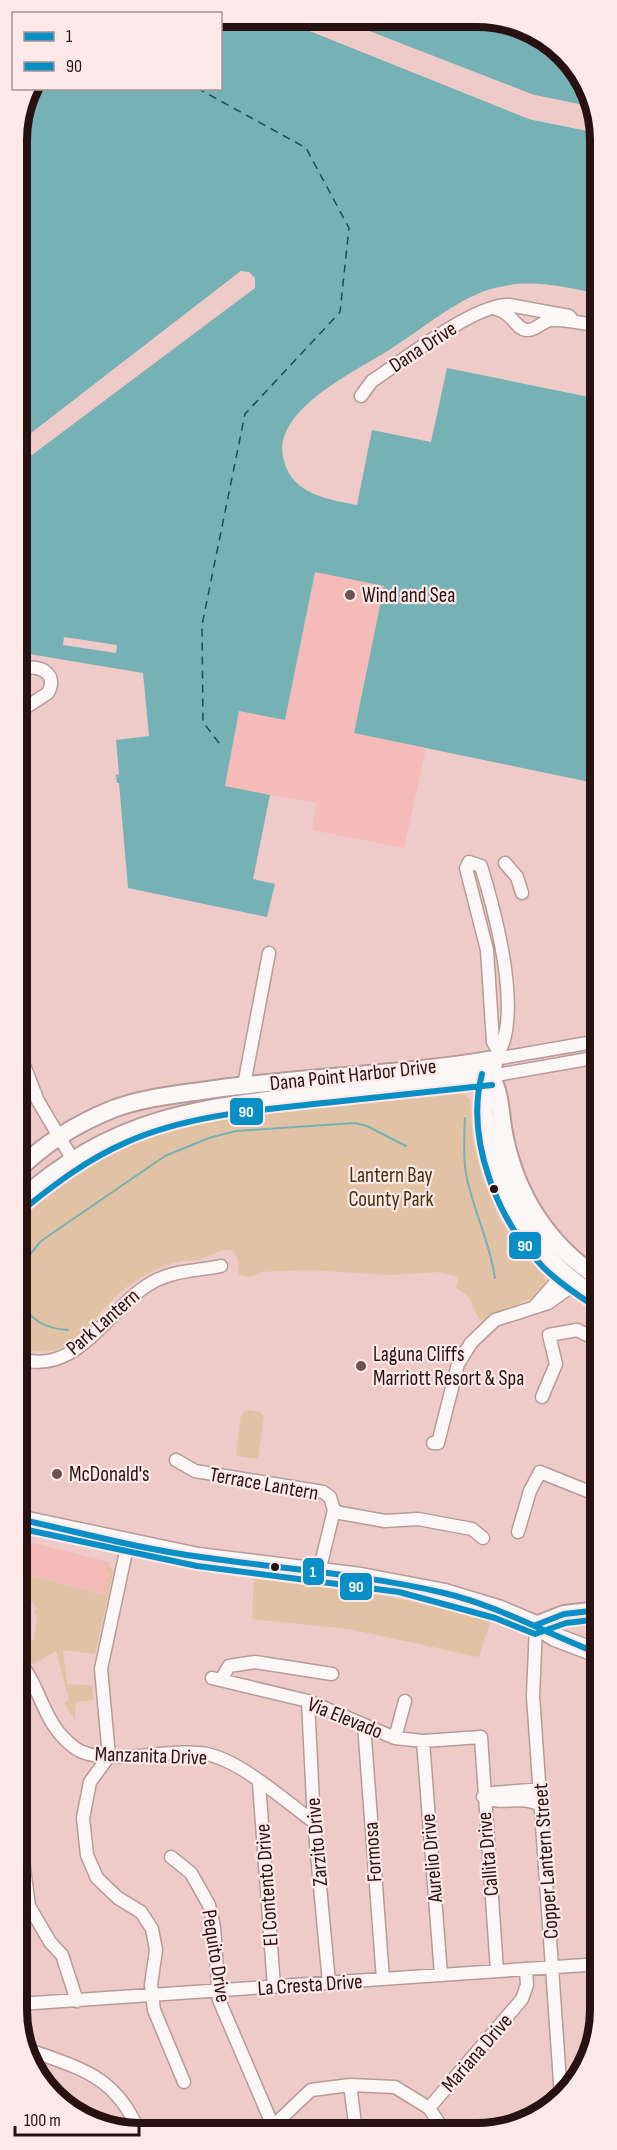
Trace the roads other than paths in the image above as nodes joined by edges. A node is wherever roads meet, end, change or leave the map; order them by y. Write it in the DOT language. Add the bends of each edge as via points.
graph roads {
  1 [pos="492,308"];
  2 [pos="573,321"];
  3 [pos="590,324"];
  4 [pos="361,396"];
  5 [pos="27,668"];
  6 [pos="27,707"];
  7 [pos="505,863"];
  8 [pos="522,893"];
  9 [pos="269,953"];
  10 [pos="488,953"];
  11 [pos="501,953"];
  12 [pos="590,1043"];
  13 [pos="590,1057"];
  14 [pos="495,1062"];
  15 [pos="27,1073"];
  16 [pos="245,1094"];
  17 [pos="59,1137"];
  18 [pos="74,1160"];
  19 [pos="27,1163"];
  20 [pos="27,1194"];
  21 [pos="526,1230"];
  22 [pos="554,1240"];
  23 [pos="222,1266"];
  24 [pos="590,1272"];
  25 [pos="570,1278"];
  26 [pos="590,1292"];
  27 [pos="590,1336"];
  28 [pos="27,1360"];
  29 [pos="542,1397"];
  30 [pos="433,1443"];
  31 [pos="176,1460"];
  32 [pos="590,1492"];
  33 [pos="334,1510"];
  34 [pos="27,1521"];
  35 [pos="518,1532"];
  36 [pos="483,1538"];
  37 [pos="128,1542"];
  38 [pos="319,1572"];
  39 [pos="590,1611"];
  40 [pos="536,1625"];
  41 [pos="590,1650"];
  42 [pos="27,1670"];
  43 [pos="332,1674"];
  44 [pos="308,1701"];
  45 [pos="405,1701"];
  46 [pos="364,1725"];
  47 [pos="481,1737"];
  48 [pos="395,1738"];
  49 [pos="423,1741"];
  50 [pos="109,1756"];
  51 [pos="260,1783"];
  52 [pos="541,1790"];
  53 [pos="483,1797"];
  54 [pos="542,1806"];
  55 [pos="314,1822"];
  56 [pos="171,1857"];
  57 [pos="27,1891"];
  58 [pos="590,1965"];
  59 [pos="554,1967"];
  60 [pos="526,1969"];
  61 [pos="497,1971"];
  62 [pos="441,1975"];
  63 [pos="383,1979"];
  64 [pos="329,1983"];
  65 [pos="274,1987"];
  66 [pos="219,1991"];
  67 [pos="152,1995"];
  68 [pos="76,2001"];
  69 [pos="27,2004"];
  70 [pos="35,2052"];
  71 [pos="184,2082"];
  72 [pos="350,2085"];
  73 [pos="560,2087"];
  74 [pos="429,2108"];
  75 [pos="134,2123"];
  76 [pos="269,2123"];
  77 [pos="276,2123"];
  78 [pos="355,2123"];
  79 [pos="439,2123"];
  1 -- 2 [label="street, Dana Drive" via="509,306 568,316"];
  1 -- 2 [label="street, Dana Drive" via="509,314 524,330 550,320"];
  1 -- 4 [label="street, Dana Drive" via="473,315 372,381"];
  2 -- 3 [label="street, Dana Drive"];
  5 -- 6 [label="street" via="43,669 51,681 48,693"];
  7 -- 8 [label="street" via="517,877"];
  9 -- 16 [label="street"];
  10 -- 11 [label="street"];
  10 -- 11 [label="street" via="466,868 469,862 481,866 498,922"];
  10 -- 14 [label="street"];
  11 -- 14 [label="street" via="507,1003 502,1045"];
  12 -- 14 [label="street, Dana Point Harbor Drive"];
  13 -- 14 [label="street, Dana Point Harbor Drive"];
  14 -- 16 [label="main road, Dana Point Harbor Drive"];
  14 -- 21 [label="main road" via="485,1091 485,1114 511,1203"];
  14 -- 22 [label="main road" via="504,1137 519,1187"];
  15 -- 17 [label="street"];
  16 -- 17 [label="main road, Dana Point Harbor Drive" via="139,1101 90,1119"];
  16 -- 18 [label="main road, Dana Point Harbor Drive" via="138,1127"];
  17 -- 18 [label="street"];
  17 -- 19 [label="main road, Dana Point Harbor Drive"];
  18 -- 20 [label="main road, Dana Point Harbor Drive"];
  21 -- 22 [label="main road"];
  21 -- 25 [label="main road"];
  22 -- 24 [label="main road"];
  23 -- 28 [label="street, Park Lantern" via="176,1272 156,1280 134,1294 62,1358"];
  25 -- 26 [label="main road"];
  25 -- 30 [label="street" via="536,1305 495,1320 471,1343 458,1364 438,1443"];
  27 -- 29 [label="street" via="577,1330 549,1335 556,1364"];
  31 -- 33 [label="street, Terrace Lantern" via="195,1471 323,1492 330,1497"];
  32 -- 35 [label="street" via="540,1472"];
  33 -- 36 [label="street, Terrace Lantern" via="385,1521 418,1519 472,1529"];
  33 -- 38 [label="street"];
  34 -- 37 [label="highway"];
  37 -- 38 [label="highway" via="198,1557"];
  37 -- 50 [label="street" via="101,1669"];
  38 -- 40 [label="highway" via="445,1593"];
  39 -- 40 [label="main road" via="564,1614"];
  40 -- 41 [label="highway"];
  40 -- 52 [label="street, Copper Lantern Street" via="533,1696"];
  42 -- 50 [label="street, Manzanita Drive" via="44,1713 66,1740 87,1755"];
  43 -- 44 [label="street, Via Elevado" via="255,1662 229,1666 216,1679"];
  44 -- 46 [label="street, Via Elevado"];
  44 -- 55 [label="street, Zarzito Drive"];
  45 -- 48 [label="street"];
  46 -- 48 [label="street, Via Elevado"];
  46 -- 63 [label="street, Formosa"];
  47 -- 49 [label="street, Via Elevado"];
  47 -- 53 [label="street, Callita Drive"];
  48 -- 49 [label="street, Via Elevado"];
  49 -- 62 [label="street, Aurelio Drive"];
  50 -- 51 [label="street, Manzanita Drive" via="206,1754 235,1764"];
  50 -- 67 [label="street" via="90,1782 83,1818 87,1855 97,1878 141,1912 152,1929 156,1950"];
  51 -- 55 [label="street, Manzanita Drive"];
  51 -- 65 [label="street, El Contento Drive"];
  52 -- 53 [label="street"];
  52 -- 54 [label="street, Copper Lantern Street"];
  53 -- 54 [label="street" via="494,1801 530,1799"];
  53 -- 61 [label="street, Callita Drive"];
  54 -- 59 [label="street, Copper Lantern Street"];
  55 -- 64 [label="street, Zarzito Drive"];
  56 -- 66 [label="street, Pequito Drive" via="191,1873 209,1905"];
  57 -- 68 [label="street" via="29,1906 62,1955"];
  58 -- 59 [label="street, La Cresta Drive"];
  59 -- 60 [label="street, La Cresta Drive"];
  59 -- 73 [label="street, Copper Lantern Street"];
  60 -- 61 [label="street, La Cresta Drive"];
  60 -- 74 [label="street, Mariana Drive" via="527,1985 522,1999"];
  61 -- 62 [label="street, La Cresta Drive"];
  62 -- 63 [label="street, La Cresta Drive"];
  63 -- 64 [label="street, La Cresta Drive"];
  64 -- 65 [label="street, La Cresta Drive"];
  65 -- 66 [label="street, La Cresta Drive"];
  66 -- 67 [label="street, La Cresta Drive"];
  66 -- 76 [label="street, Pequito Drive" via="219,2000"];
  67 -- 68 [label="street, La Cresta Drive"];
  67 -- 71 [label="street" via="154,2010"];
  68 -- 69 [label="street, La Cresta Drive"];
  70 -- 75 [label="street" via="79,2069 117,2092"];
  72 -- 74 [label="street" via="395,2086"];
  72 -- 77 [label="street" via="311,2090"];
  72 -- 78 [label="street"];
  74 -- 79 [label="street, Mariana Drive"];
}
